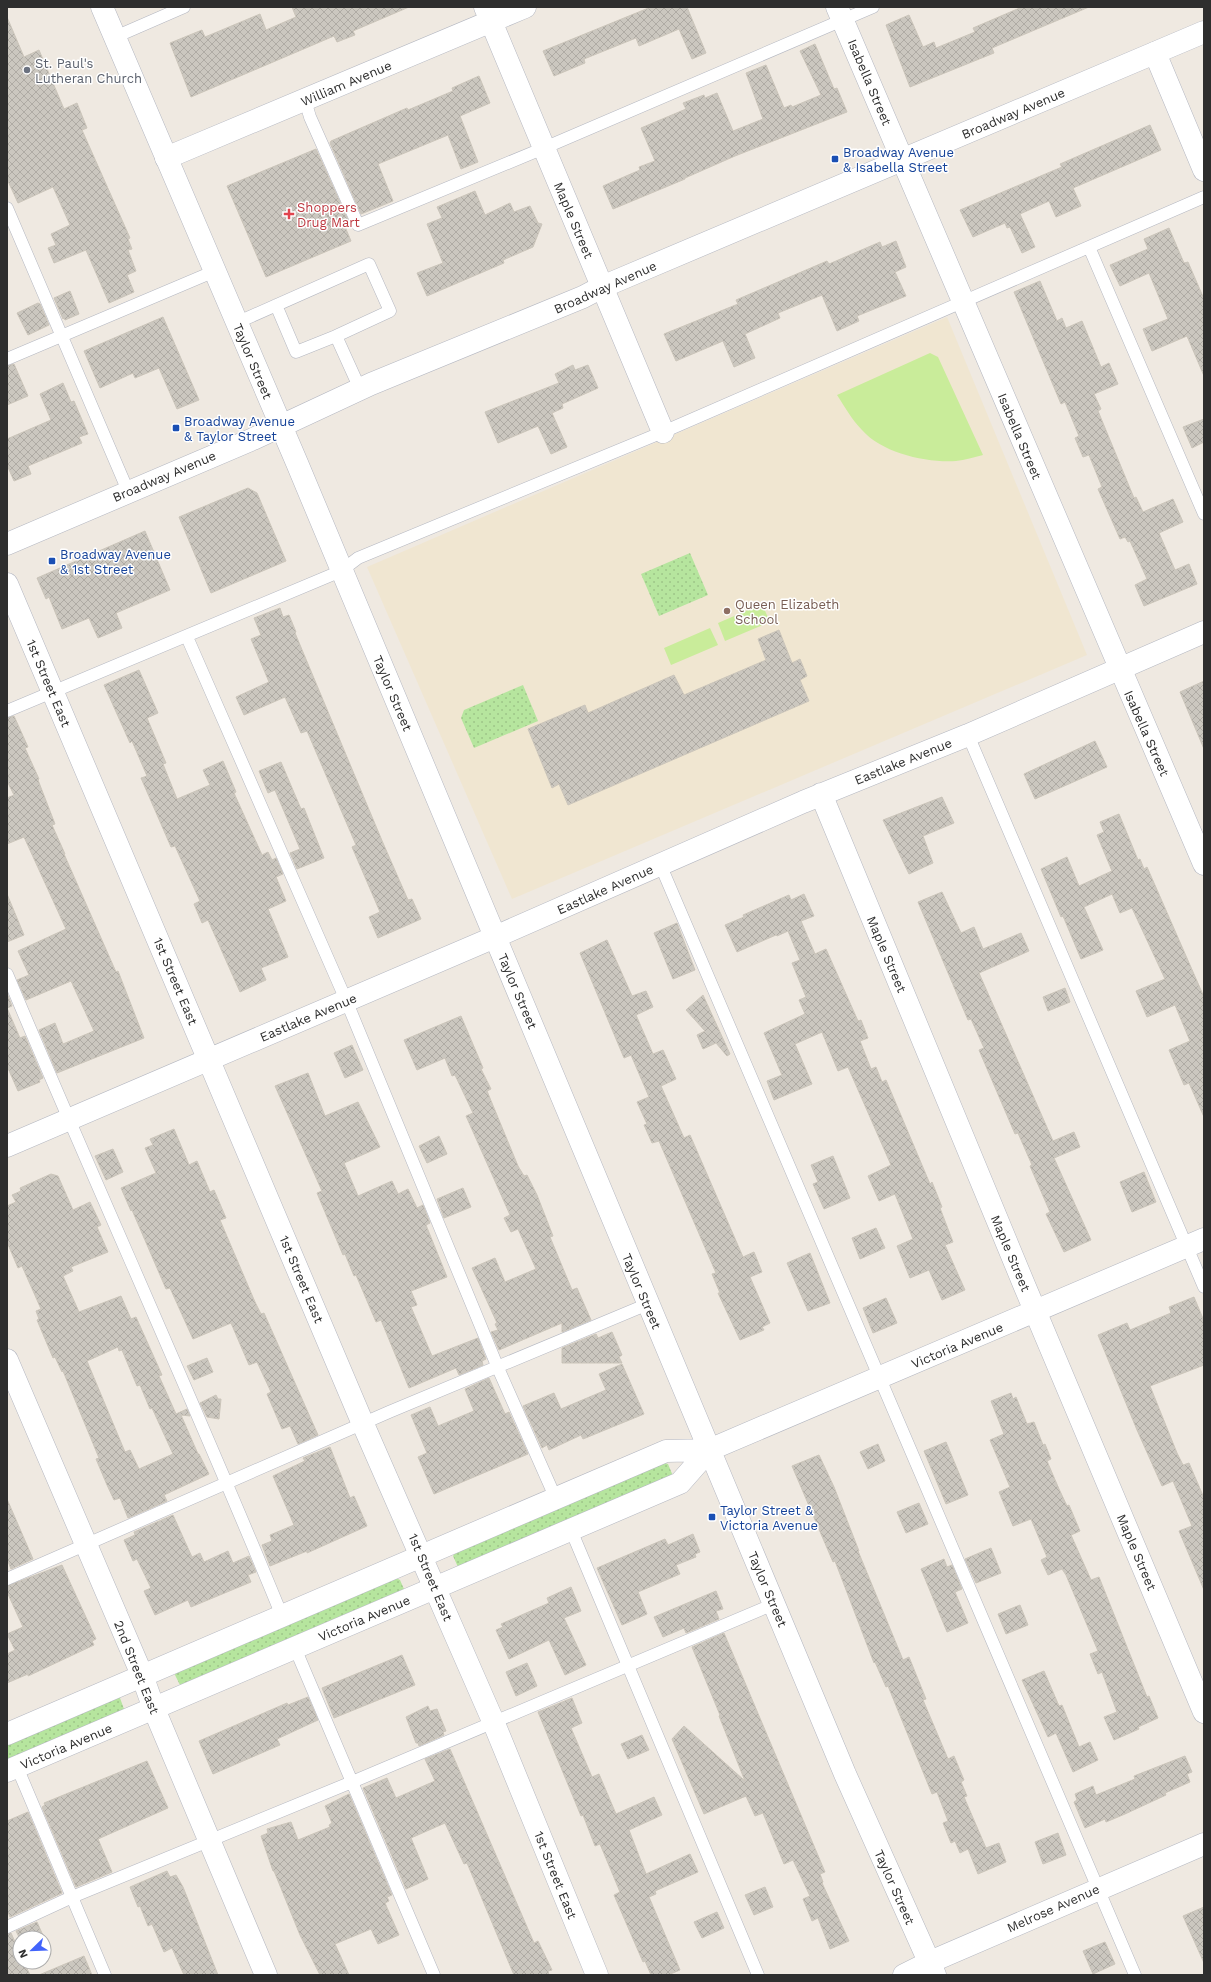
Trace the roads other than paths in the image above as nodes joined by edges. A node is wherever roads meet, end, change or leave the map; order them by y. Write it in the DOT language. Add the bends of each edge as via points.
graph roads {
  1 [pos="102,7"];
  2 [pos="184,7"];
  3 [pos="525,7"];
  4 [pos="873,7"];
  5 [pos="840,13"];
  6 [pos="488,14"];
  7 [pos="1204,32"];
  8 [pos="115,37"];
  9 [pos="1155,53"];
  10 [pos="305,100"];
  11 [pos="544,148"];
  12 [pos="166,158"];
  13 [pos="903,160"];
  14 [pos="1204,170"];
  15 [pos="1204,197"];
  16 [pos="7,208"];
  17 [pos="1089,247"];
  18 [pos="215,271"];
  19 [pos="602,287"];
  20 [pos="962,301"];
  21 [pos="276,305"];
  22 [pos="236,322"];
  23 [pos="63,335"];
  24 [pos="336,336"];
  25 [pos="7,359"];
  26 [pos="360,389"];
  27 [pos="280,426"];
  28 [pos="663,432"];
  29 [pos="128,492"];
  30 [pos="1204,514"];
  31 [pos="7,544"];
  32 [pos="342,571"];
  33 [pos="7,584"];
  34 [pos="1204,632"];
  35 [pos="187,637"];
  36 [pos="1119,668"];
  37 [pos="53,693"];
  38 [pos="7,711"];
  39 [pos="968,735"];
  40 [pos="821,794"];
  41 [pos="660,864"];
  42 [pos="1204,864"];
  43 [pos="495,938"];
  44 [pos="7,974"];
  45 [pos="346,1000"];
  46 [pos="209,1060"];
  47 [pos="68,1119"];
  48 [pos="7,1146"];
  49 [pos="1195,1243"];
  50 [pos="1204,1287"];
  51 [pos="648,1304"];
  52 [pos="1036,1312"];
  53 [pos="7,1360"];
  54 [pos="498,1368"];
  55 [pos="879,1377"];
  56 [pos="364,1424"];
  57 [pos="709,1450"];
  58 [pos="227,1484"];
  59 [pos="556,1499"];
  60 [pos="571,1530"];
  61 [pos="86,1546"];
  62 [pos="421,1555"];
  63 [pos="7,1579"];
  64 [pos="436,1587"];
  65 [pos="774,1604"];
  66 [pos="282,1616"];
  67 [pos="295,1648"];
  68 [pos="627,1665"];
  69 [pos="142,1675"];
  70 [pos="154,1709"];
  71 [pos="1204,1712"];
  72 [pos="493,1721"];
  73 [pos="7,1734"];
  74 [pos="12,1769"];
  75 [pos="352,1782"];
  76 [pos="209,1841"];
  77 [pos="1204,1844"];
  78 [pos="1098,1889"];
  79 [pos="72,1897"];
  80 [pos="7,1928"];
  81 [pos="933,1968"];
  82 [pos="105,1975"];
  83 [pos="266,1975"];
  84 [pos="434,1975"];
  85 [pos="597,1975"];
  86 [pos="758,1975"];
  87 [pos="904,1975"];
  88 [pos="1135,1975"];
  1 -- 8 [label="street, Taylor Street"];
  2 -- 8 [label="lane"];
  3 -- 6 [label="street, William Avenue"];
  4 -- 5 [label="lane"];
  5 -- 11 [label="lane"];
  5 -- 13 [label="street, Isabella Street"];
  6 -- 10 [label="street, William Avenue"];
  6 -- 11 [label="street, Maple Street"];
  7 -- 9 [label="street, Broadway Avenue"];
  8 -- 12 [label="street, Taylor Street"];
  9 -- 13 [label="street, Broadway Avenue"];
  9 -- 14 [label="street"];
  10 -- 11 [label="lane" via="358,225"];
  10 -- 12 [label="street, William Avenue"];
  11 -- 19 [label="street, Maple Street"];
  12 -- 18 [label="street, Taylor Street"];
  13 -- 19 [label="street, Broadway Avenue"];
  13 -- 20 [label="street, Isabella Street"];
  15 -- 17 [label="lane"];
  16 -- 23 [label="lane"];
  17 -- 20 [label="lane"];
  17 -- 30 [label="lane"];
  18 -- 22 [label="street, Taylor Street"];
  18 -- 23 [label="lane"];
  19 -- 26 [label="street, Broadway Avenue"];
  19 -- 28 [label="street, Maple Street"];
  20 -- 28 [label="lane"];
  20 -- 36 [label="street, Isabella Street"];
  21 -- 22 [label="lane"];
  21 -- 24 [label="lane" via="296,352"];
  21 -- 24 [label="lane" via="369,264 390,311"];
  22 -- 27 [label="street, Taylor Street"];
  23 -- 25 [label="lane"];
  23 -- 29 [label="lane"];
  24 -- 26 [label="lane"];
  26 -- 27 [label="street, Broadway Avenue"];
  27 -- 29 [label="street, Broadway Avenue"];
  27 -- 32 [label="street, Taylor Street"];
  28 -- 32 [label="lane" via="358,558"];
  29 -- 31 [label="street, Broadway Avenue"];
  32 -- 35 [label="lane"];
  32 -- 43 [label="street, Taylor Street"];
  33 -- 37 [label="street, 1st Street East"];
  34 -- 36 [label="street, Eastlake Avenue"];
  35 -- 37 [label="lane"];
  35 -- 45 [label="lane"];
  36 -- 39 [label="street, Eastlake Avenue"];
  36 -- 42 [label="street, Isabella Street"];
  37 -- 38 [label="lane"];
  37 -- 46 [label="street, 1st Street East"];
  39 -- 40 [label="street, Eastlake Avenue"];
  39 -- 49 [label="lane"];
  40 -- 41 [label="street, Eastlake Avenue"];
  40 -- 52 [label="street, Maple Street"];
  41 -- 43 [label="street, Eastlake Avenue"];
  41 -- 55 [label="lane"];
  43 -- 45 [label="street, Eastlake Avenue"];
  43 -- 51 [label="street, Taylor Street"];
  44 -- 47 [label="lane"];
  45 -- 46 [label="street, Eastlake Avenue"];
  45 -- 54 [label="lane"];
  46 -- 47 [label="street, Eastlake Avenue"];
  46 -- 56 [label="street, 1st Street East"];
  47 -- 48 [label="street, Eastlake Avenue"];
  47 -- 58 [label="lane"];
  49 -- 50 [label="lane"];
  49 -- 52 [label="street, Victoria Avenue"];
  51 -- 54 [label="lane"];
  51 -- 57 [label="street, Taylor Street"];
  52 -- 55 [label="street, Victoria Avenue"];
  52 -- 71 [label="street, Maple Street"];
  53 -- 61 [label="street, 2nd Street East"];
  54 -- 56 [label="lane"];
  54 -- 59 [label="lane"];
  55 -- 57 [label="street, Victoria Avenue"];
  55 -- 78 [label="lane"];
  56 -- 58 [label="lane"];
  56 -- 62 [label="street, 1st Street East"];
  57 -- 59 [label="street, Victoria Avenue" via="666,1451"];
  57 -- 60 [label="street, Victoria Avenue" via="680,1483"];
  57 -- 65 [label="street, Taylor Street"];
  58 -- 61 [label="lane"];
  58 -- 66 [label="lane"];
  59 -- 62 [label="street, Victoria Avenue"];
  60 -- 64 [label="street, Victoria Avenue"];
  60 -- 68 [label="lane"];
  61 -- 63 [label="lane"];
  61 -- 69 [label="street, 2nd Street East"];
  62 -- 64 [label="street, 1st Street East"];
  62 -- 66 [label="street, Victoria Avenue"];
  64 -- 67 [label="street, Victoria Avenue"];
  64 -- 72 [label="street, 1st Street East"];
  65 -- 68 [label="lane"];
  65 -- 81 [label="street, Taylor Street" via="845,1774"];
  66 -- 69 [label="street, Victoria Avenue"];
  67 -- 70 [label="street, Victoria Avenue"];
  67 -- 75 [label="lane"];
  68 -- 72 [label="lane"];
  68 -- 86 [label="lane"];
  69 -- 70 [label="street, 2nd Street East"];
  69 -- 73 [label="street, Victoria Avenue"];
  70 -- 74 [label="street, Victoria Avenue"];
  70 -- 76 [label="street, 2nd Street East"];
  72 -- 75 [label="lane"];
  72 -- 85 [label="street, 1st Street East"];
  74 -- 79 [label="lane"];
  75 -- 76 [label="lane"];
  75 -- 84 [label="lane"];
  76 -- 79 [label="lane"];
  76 -- 83 [label="street, 2nd Street East"];
  77 -- 78 [label="street, Melrose Avenue"];
  78 -- 81 [label="street, Melrose Avenue"];
  78 -- 88 [label="lane"];
  79 -- 80 [label="lane"];
  79 -- 82 [label="lane"];
  81 -- 87 [label="street, Melrose Avenue"];
}
